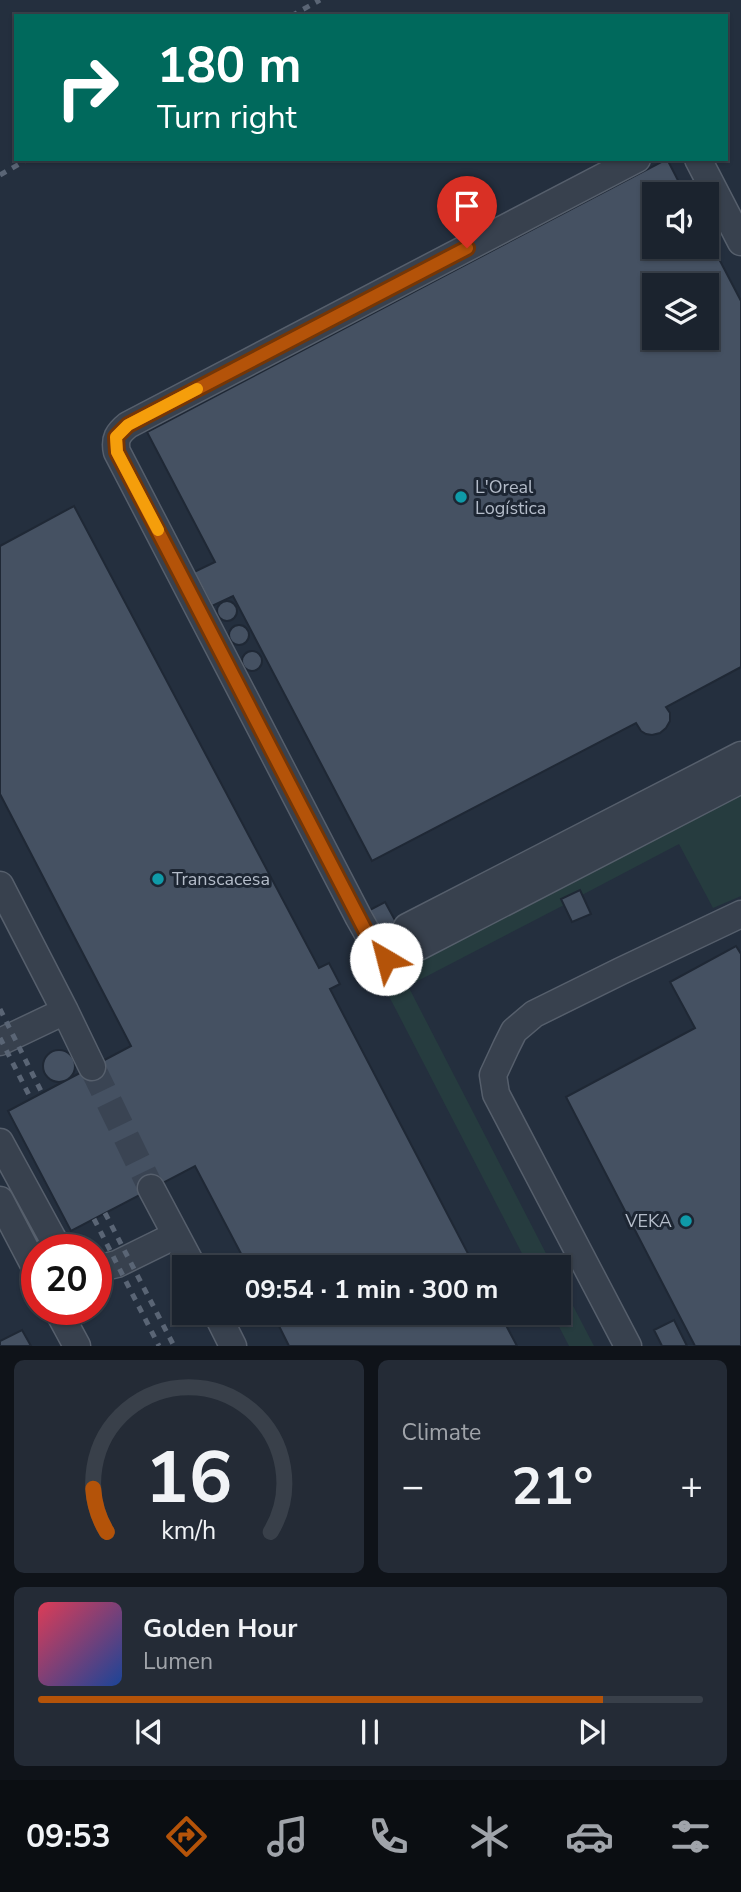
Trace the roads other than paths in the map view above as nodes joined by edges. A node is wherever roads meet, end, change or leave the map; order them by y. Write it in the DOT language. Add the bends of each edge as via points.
graph roads {
  1 [pos="632,161"];
  2 [pos="699,161"];
  3 [pos="741,242"];
  4 [pos="741,755"];
  5 [pos="741,780"];
  6 [pos="0,885"];
  7 [pos="741,914"];
  8 [pos="407,927"];
  9 [pos="65,1011"];
  10 [pos="0,1042"];
  11 [pos="92,1067"];
  12 [pos="0,1142"];
  13 [pos="151,1188"];
  14 [pos="0,1200"];
  15 [pos="50,1234"];
  16 [pos="176,1235"];
  17 [pos="21,1240"];
  18 [pos="187,1255"];
  19 [pos="112,1265"];
  20 [pos="66,1325"];
  21 [pos="222,1325"];
  22 [pos="77,1346"];
  23 [pos="233,1346"];
  24 [pos="628,1346"];
  1 -- 5 [label="lane" via="128,425 116,437 117,452 381,957 397,958"];
  2 -- 3 [label="lane"];
  4 -- 8 [label="lane"];
  6 -- 9 [label="lane"];
  7 -- 24 [label="lane" via="534,1014 514,1031 493,1075 496,1094"];
  9 -- 10 [label="lane"];
  9 -- 11 [label="lane"];
  12 -- 15 [label="lane"];
  13 -- 16 [label="lane"];
  14 -- 17 [label="lane"];
  16 -- 18 [label="lane"];
  16 -- 19 [label="lane"];
  20 -- 22 [label="lane"];
  21 -- 23 [label="lane"];
}
